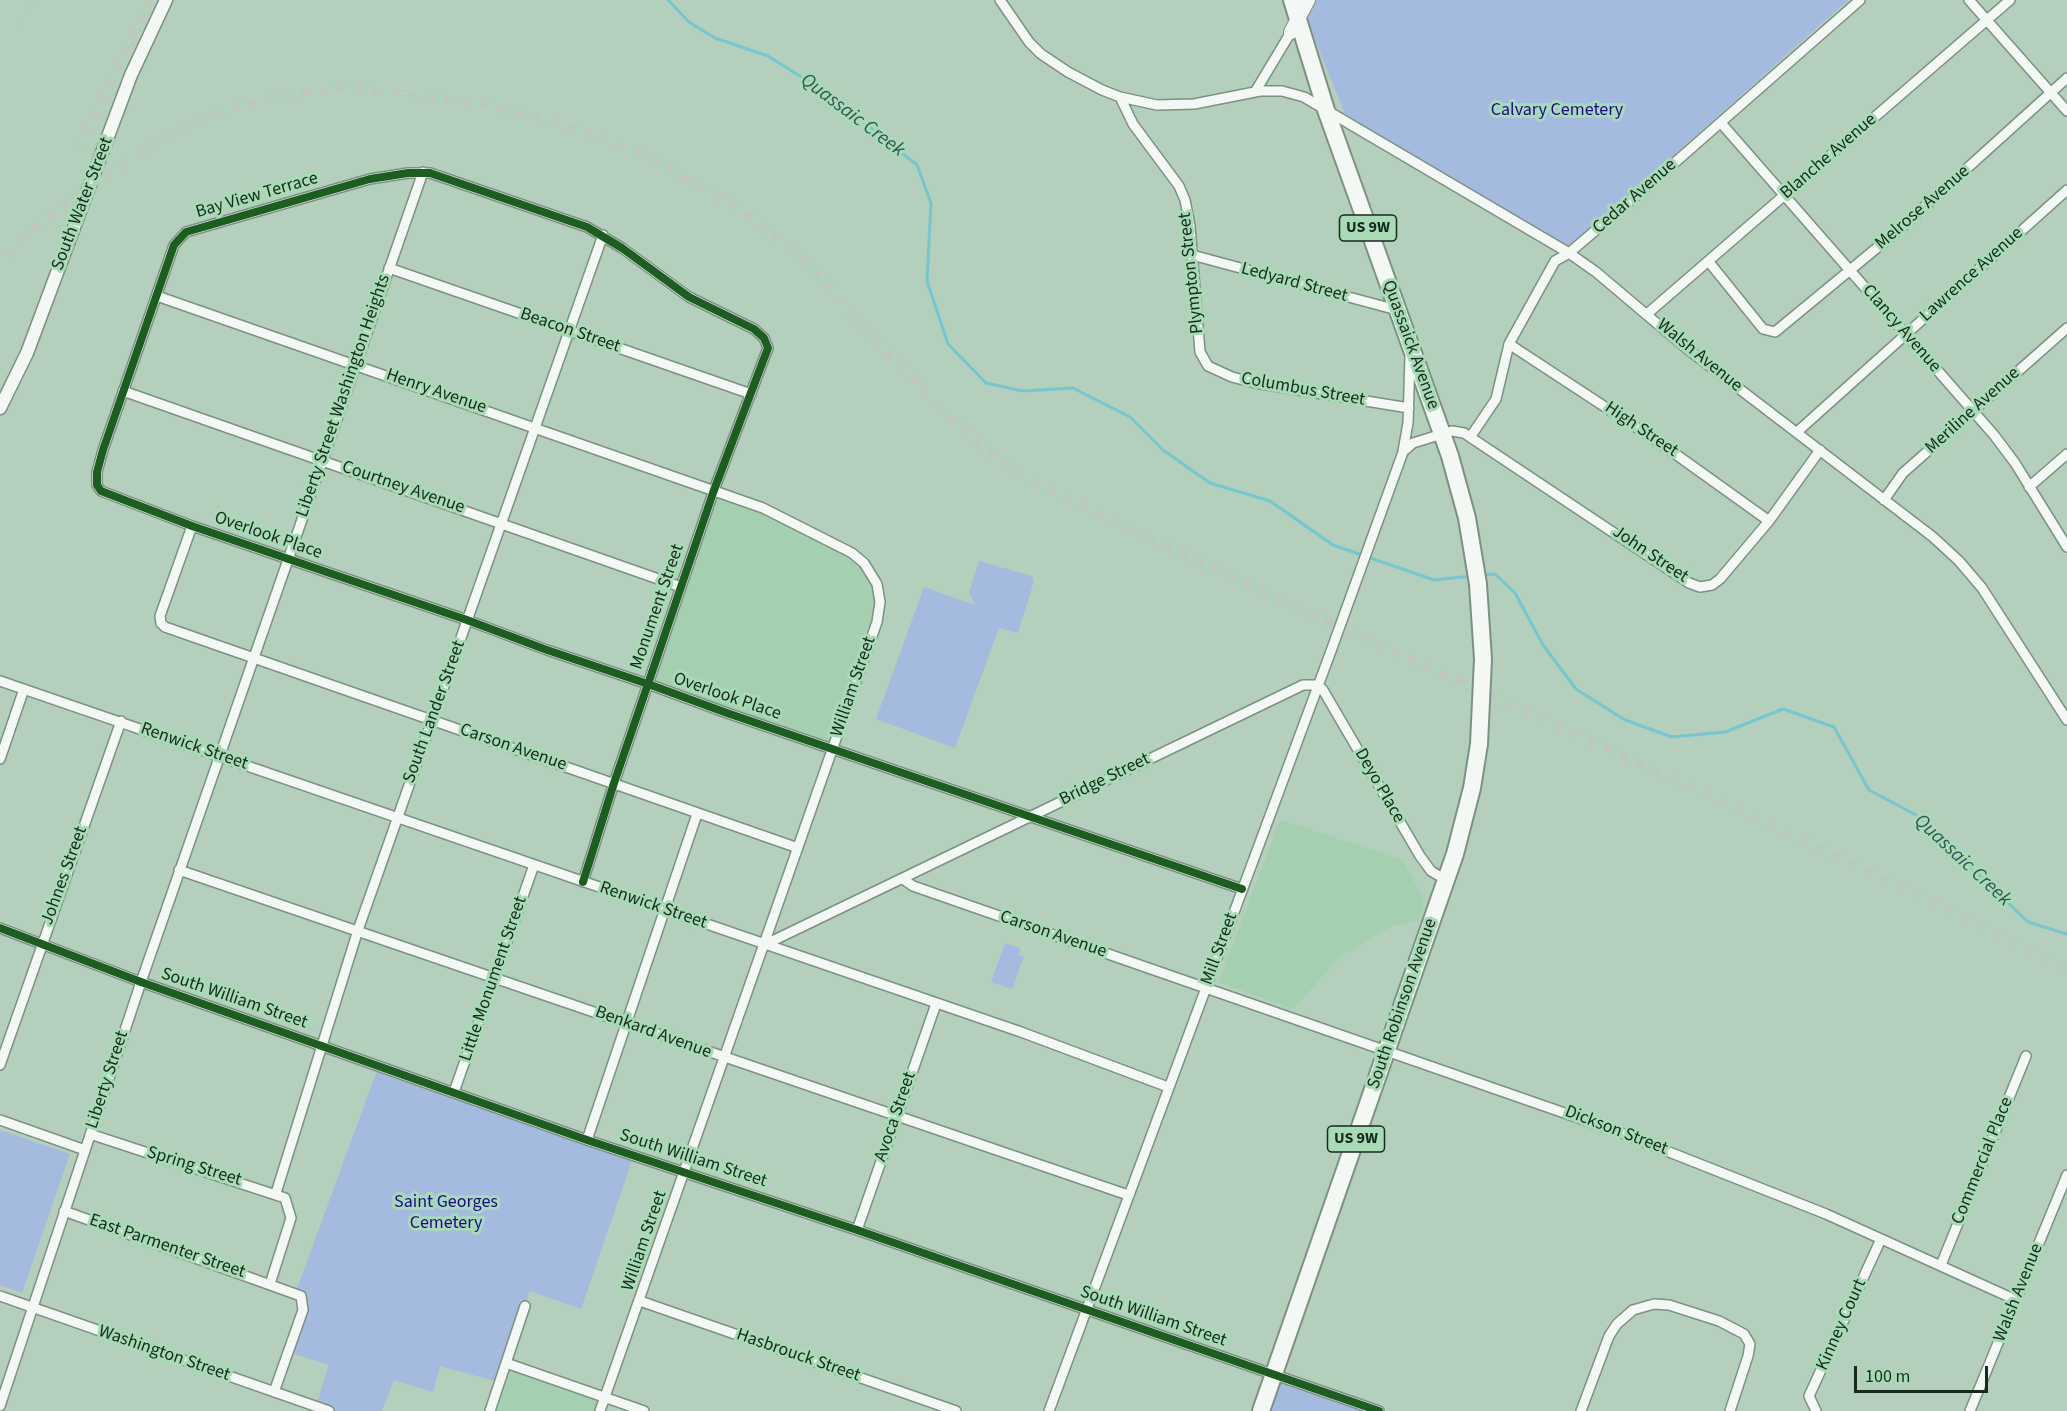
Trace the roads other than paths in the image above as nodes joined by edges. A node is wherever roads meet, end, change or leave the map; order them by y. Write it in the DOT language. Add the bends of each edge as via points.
graph roads {
  1 [pos="166,0"];
  2 [pos="1000,0"];
  3 [pos="1280,0"];
  4 [pos="1292,0"];
  5 [pos="1308,0"];
  6 [pos="1860,0"];
  7 [pos="1969,0"];
  8 [pos="2010,0"];
  9 [pos="1987,21"];
  10 [pos="1295,26"];
  11 [pos="2067,78"];
  12 [pos="1255,92"];
  13 [pos="2051,93"];
  14 [pos="1120,97"];
  15 [pos="1326,110"];
  16 [pos="2067,111"];
  17 [pos="1721,123"];
  18 [pos="423,172"];
  19 [pos="2067,190"];
  20 [pos="1784,196"];
  21 [pos="603,235"];
  22 [pos="1569,253"];
  23 [pos="1192,255"];
  24 [pos="1709,262"];
  25 [pos="389,268"];
  26 [pos="1850,271"];
  27 [pos="157,296"];
  28 [pos="1397,310"];
  29 [pos="1647,314"];
  30 [pos="2067,328"];
  31 [pos="568,331"];
  32 [pos="1906,334"];
  33 [pos="767,344"];
  34 [pos="1509,344"];
  35 [pos="1411,346"];
  36 [pos="1202,359"];
  37 [pos="355,364"];
  38 [pos="123,392"];
  39 [pos="751,394"];
  40 [pos="0,408"];
  41 [pos="1409,408"];
  42 [pos="1973,411"];
  43 [pos="534,426"];
  44 [pos="1797,432"];
  45 [pos="1442,434"];
  46 [pos="1471,436"];
  47 [pos="1820,450"];
  48 [pos="1403,452"];
  49 [pos="2067,454"];
  50 [pos="322,460"];
  51 [pos="2029,487"];
  52 [pos="714,490"];
  53 [pos="101,491"];
  54 [pos="1884,500"];
  55 [pos="1769,520"];
  56 [pos="501,523"];
  57 [pos="192,526"];
  58 [pos="2067,547"];
  59 [pos="287,559"];
  60 [pos="1478,584"];
  61 [pos="681,587"];
  62 [pos="467,620"];
  63 [pos="254,658"];
  64 [pos="0,681"];
  65 [pos="648,684"];
  66 [pos="1318,686"];
  67 [pos="24,689"];
  68 [pos="2064,707"];
  69 [pos="432,719"];
  70 [pos="2067,720"];
  71 [pos="121,721"];
  72 [pos="832,749"];
  73 [pos="220,756"];
  74 [pos="0,759"];
  75 [pos="614,783"];
  76 [pos="697,814"];
  77 [pos="1030,816"];
  78 [pos="397,818"];
  79 [pos="798,848"];
  80 [pos="534,865"];
  81 [pos="179,870"];
  82 [pos="903,879"];
  83 [pos="1446,880"];
  84 [pos="583,882"];
  85 [pos="1242,890"];
  86 [pos="664,911"];
  87 [pos="0,928"];
  88 [pos="358,930"];
  89 [pos="41,943"];
  90 [pos="764,945"];
  91 [pos="495,978"];
  92 [pos="141,982"];
  93 [pos="1205,989"];
  94 [pos="936,1004"];
  95 [pos="626,1023"];
  96 [pos="321,1045"];
  97 [pos="1388,1051"];
  98 [pos="2026,1056"];
  99 [pos="725,1059"];
  100 [pos="0,1065"];
  101 [pos="1168,1087"];
  102 [pos="454,1092"];
  103 [pos="896,1117"];
  104 [pos="0,1120"];
  105 [pos="90,1134"];
  106 [pos="587,1140"];
  107 [pos="85,1150"];
  108 [pos="685,1171"];
  109 [pos="2067,1175"];
  110 [pos="276,1193"];
  111 [pos="1128,1195"];
  112 [pos="64,1211"];
  113 [pos="857,1230"];
  114 [pos="1881,1239"];
  115 [pos="1941,1265"];
  116 [pos="270,1284"];
  117 [pos="0,1296"];
  118 [pos="2016,1300"];
  119 [pos="640,1301"];
  120 [pos="525,1306"];
  121 [pos="32,1308"];
  122 [pos="1086,1309"];
  123 [pos="506,1363"];
  124 [pos="1273,1376"];
  125 [pos="274,1392"];
  126 [pos="605,1397"];
  127 [pos="0,1406"];
  128 [pos="329,1411"];
  129 [pos="490,1411"];
  130 [pos="600,1411"];
  131 [pos="644,1411"];
  132 [pos="956,1411"];
  133 [pos="1048,1411"];
  134 [pos="1261,1411"];
  135 [pos="1379,1411"];
  136 [pos="1581,1411"];
  137 [pos="1730,1411"];
  138 [pos="1816,1411"];
  139 [pos="1970,1411"];
  1 -- 40 [label="street, South Water Street" via="131,75 27,353"];
  2 -- 14 [label="street, Walsh Avenue" via="1041,54"];
  3 -- 10 [label="highway, US 9W"];
  4 -- 10 [label="highway, US 9W"];
  5 -- 10 [label="main road"];
  6 -- 17 [label="street, Cedar Avenue"];
  7 -- 9 [label="street"];
  8 -- 9 [label="street, Blanche Avenue"];
  9 -- 13 [label="street"];
  9 -- 20 [label="street, Blanche Avenue"];
  10 -- 12 [label="street"];
  10 -- 15 [label="highway, Quassaick Avenue / US 9W"];
  11 -- 13 [label="street, Melrose Avenue"];
  12 -- 14 [label="street, Walsh Avenue" via="1175,105"];
  12 -- 15 [label="street, Walsh Avenue" via="1293,94"];
  13 -- 16 [label="street"];
  13 -- 26 [label="street, Melrose Avenue"];
  14 -- 23 [label="street, Plympton Street" via="1133,124 1179,186 1190,226"];
  15 -- 22 [label="street, Walsh Avenue"];
  15 -- 28 [label="highway, Quassaick Avenue / US 9W"];
  17 -- 20 [label="street, Clancy Avenue"];
  17 -- 22 [label="street, Cedar Avenue"];
  18 -- 21 [label="street, Bay View Terrace" via="452,178"];
  18 -- 25 [label="street, Liberty Street Washington Heights"];
  18 -- 27 [label="street, Bay View Terrace" via="370,179 186,232 174,245"];
  19 -- 32 [label="street, Lawrence Avenue"];
  20 -- 24 [label="street, Blanche Avenue"];
  20 -- 26 [label="street, Clancy Avenue"];
  21 -- 31 [label="street, South Lander Street"];
  21 -- 33 [label="street, Bay View Terrace" via="703,305 754,329"];
  22 -- 29 [label="street, Walsh Avenue"];
  22 -- 34 [label="street, Cedar Avenue" via="1555,261"];
  23 -- 28 [label="street, Ledyard Street"];
  23 -- 36 [label="street, Plympton Street"];
  24 -- 26 [label="street, Melrose Avenue" via="1763,329 1774,332"];
  24 -- 29 [label="street, Blanche Avenue"];
  25 -- 31 [label="street, Beacon Street"];
  25 -- 37 [label="street, Liberty Street Washington Heights"];
  26 -- 32 [label="street, Clancy Avenue"];
  27 -- 37 [label="street, Henry Avenue"];
  27 -- 38 [label="street, Bay View Terrace"];
  28 -- 35 [label="highway, Quassaick Avenue / US 9W"];
  29 -- 44 [label="street, Walsh Avenue"];
  30 -- 42 [label="street, Meriline Avenue"];
  31 -- 39 [label="street, Beacon Street"];
  31 -- 43 [label="street, South Lander Street"];
  32 -- 42 [label="street, Clancy Avenue"];
  32 -- 44 [label="street, Lawrence Avenue"];
  33 -- 39 [label="street, Monument Street"];
  34 -- 46 [label="street, Cedar Avenue" via="1496,399"];
  34 -- 55 [label="street, High Street"];
  35 -- 41 [label="street"];
  35 -- 45 [label="highway, Quassaick Avenue / US 9W"];
  36 -- 41 [label="street, Columbus Street" via="1218,372 1243,380"];
  37 -- 43 [label="street, Henry Avenue"];
  37 -- 50 [label="street, Liberty Street Washington Heights"];
  38 -- 50 [label="street, Courtney Avenue"];
  38 -- 53 [label="street, Bay View Terrace" via="97,472"];
  39 -- 52 [label="street, Monument Street"];
  41 -- 48 [label="street"];
  42 -- 51 [label="street, Clancy Avenue"];
  42 -- 54 [label="street, Meriline Avenue" via="1903,474"];
  43 -- 52 [label="street, Henry Avenue"];
  43 -- 56 [label="street, South Lander Street"];
  44 -- 47 [label="street, Walsh Avenue"];
  45 -- 46 [label="street, John Street" via="1458,431"];
  45 -- 48 [label="street" via="1413,443"];
  45 -- 60 [label="highway, Quassaick Avenue / US 9W" via="1457,478"];
  46 -- 55 [label="street, John Street" via="1700,587 1720,579"];
  47 -- 54 [label="street, Walsh Avenue"];
  47 -- 55 [label="street, John Street"];
  48 -- 66 [label="street, Mill Street, bridge"];
  49 -- 51 [label="street"];
  50 -- 56 [label="street, Courtney Avenue"];
  50 -- 59 [label="street, Liberty Street Washington Heights"];
  51 -- 58 [label="street, Clancy Avenue"];
  52 -- 61 [label="street, Monument Street"];
  52 -- 72 [label="street, William Street" via="803,526 852,553 874,575 880,602 877,622"];
  53 -- 57 [label="street, Overlook Place"];
  54 -- 68 [label="street, Walsh Avenue" via="1959,561"];
  56 -- 61 [label="street, Courtney Avenue"];
  56 -- 62 [label="street, South Lander Street"];
  57 -- 59 [label="street, Overlook Place"];
  57 -- 63 [label="street, Carson Avenue" via="160,623"];
  59 -- 62 [label="street, Overlook Place"];
  59 -- 63 [label="street, Liberty Street Washington Heights"];
  60 -- 83 [label="highway, South Robinson Avenue / US 9W, bridge" via="1483,659 1479,744 1467,810"];
  61 -- 65 [label="street, Monument Street"];
  62 -- 65 [label="street, Overlook Place"];
  62 -- 69 [label="street, South Lander Street"];
  63 -- 69 [label="street, Carson Avenue"];
  63 -- 73 [label="street, Liberty Street Washington Heights"];
  64 -- 67 [label="street, Renwick Street"];
  65 -- 72 [label="street, Overlook Place"];
  65 -- 75 [label="street, Monument Street"];
  66 -- 77 [label="street, Bridge Street" via="1303,685"];
  66 -- 83 [label="street, Deyo Place" via="1420,856 1431,871"];
  66 -- 85 [label="street, Mill Street"];
  67 -- 71 [label="street, Renwick Street"];
  67 -- 74 [label="street"];
  68 -- 70 [label="street, Walsh Avenue"];
  69 -- 75 [label="street, Carson Avenue"];
  69 -- 78 [label="street, South Lander Street"];
  71 -- 73 [label="street, Renwick Street"];
  71 -- 89 [label="street, Johnes Street"];
  72 -- 77 [label="street, Overlook Place"];
  72 -- 79 [label="street, William Street"];
  73 -- 78 [label="street, Renwick Street"];
  73 -- 81 [label="street, Liberty Street"];
  75 -- 76 [label="street, Carson Avenue"];
  75 -- 84 [label="street, Monument Street"];
  76 -- 79 [label="street, Carson Avenue"];
  76 -- 86 [label="street"];
  77 -- 82 [label="street, Bridge Street"];
  77 -- 85 [label="street, Overlook Place"];
  78 -- 80 [label="street, Renwick Street"];
  78 -- 88 [label="street, South Lander Street"];
  79 -- 90 [label="street, William Street"];
  80 -- 84 [label="street, Renwick Street"];
  80 -- 91 [label="street, Little Monument Street"];
  81 -- 88 [label="street, Benkard Avenue"];
  81 -- 92 [label="street, Liberty Street"];
  82 -- 90 [label="street, Bridge Street"];
  82 -- 93 [label="street, Carson Avenue" via="913,886"];
  83 -- 97 [label="highway, South Robinson Avenue / US 9W"];
  84 -- 86 [label="street, Renwick Street"];
  85 -- 93 [label="street, Mill Street"];
  86 -- 90 [label="street, Renwick Street"];
  86 -- 95 [label="street"];
  87 -- 89 [label="street, South William Street"];
  88 -- 91 [label="street, Benkard Avenue"];
  88 -- 96 [label="street, South Lander Street"];
  89 -- 92 [label="street, South William Street"];
  89 -- 100 [label="street, Johnes Street"];
  90 -- 94 [label="street, Renwick Street"];
  90 -- 99 [label="street, William Street"];
  91 -- 95 [label="street, Benkard Avenue"];
  91 -- 102 [label="street, Little Monument Street"];
  92 -- 96 [label="street, South William Street"];
  92 -- 105 [label="street, Liberty Street"];
  93 -- 97 [label="street, Dickson Street"];
  93 -- 101 [label="street, Mill Street"];
  94 -- 101 [label="street, Renwick Street"];
  94 -- 103 [label="street, Avoca Street"];
  95 -- 99 [label="street, Benkard Avenue"];
  95 -- 106 [label="street"];
  96 -- 102 [label="street, South William Street"];
  96 -- 110 [label="street, South Lander Street"];
  97 -- 114 [label="street, Dickson Street" via="1702,1164"];
  97 -- 124 [label="highway, South Robinson Avenue / US 9W"];
  98 -- 115 [label="street, Commercial Place"];
  99 -- 103 [label="street, Benkard Avenue"];
  99 -- 108 [label="street, William Street"];
  101 -- 111 [label="street, Mill Street"];
  102 -- 106 [label="street, South William Street"];
  103 -- 111 [label="street, Benkard Avenue"];
  103 -- 113 [label="street, Avoca Street"];
  104 -- 107 [label="street"];
  105 -- 107 [label="street, Liberty Street"];
  105 -- 110 [label="street, Spring Street"];
  106 -- 108 [label="street, South William Street"];
  107 -- 112 [label="street, Liberty Street"];
  108 -- 113 [label="street, South William Street"];
  108 -- 119 [label="street, William Street"];
  109 -- 118 [label="street, Walsh Avenue"];
  110 -- 116 [label="street" via="285,1198 291,1218"];
  111 -- 122 [label="street, Mill Street"];
  112 -- 116 [label="street, East Parmenter Street"];
  112 -- 121 [label="street, Liberty Street"];
  113 -- 122 [label="street, South William Street"];
  114 -- 115 [label="street, Dickson Street"];
  114 -- 138 [label="street, Kinney Court" via="1809,1396"];
  115 -- 118 [label="street, Dickson Street"];
  116 -- 125 [label="street, East Parmenter Street" via="302,1296 303,1310"];
  117 -- 121 [label="street, Washington Street"];
  118 -- 139 [label="street, Walsh Avenue"];
  119 -- 126 [label="street, William Street"];
  119 -- 132 [label="street, Hasbrouck Street"];
  120 -- 123 [label="street"];
  121 -- 125 [label="street, Washington Street"];
  121 -- 127 [label="street, Liberty Street"];
  122 -- 124 [label="street, South William Street"];
  122 -- 133 [label="street, Mill Street"];
  123 -- 126 [label="street"];
  123 -- 129 [label="street"];
  124 -- 134 [label="highway, South Robinson Avenue / US 9W"];
  124 -- 135 [label="street, South William Street"];
  125 -- 128 [label="street, Washington Street"];
  126 -- 130 [label="street, William Street"];
  126 -- 131 [label="street"];
  136 -- 137 [label="street" via="1613,1330 1633,1310 1654,1304 1719,1321 1744,1334 1750,1344 1749,1356"];
}
